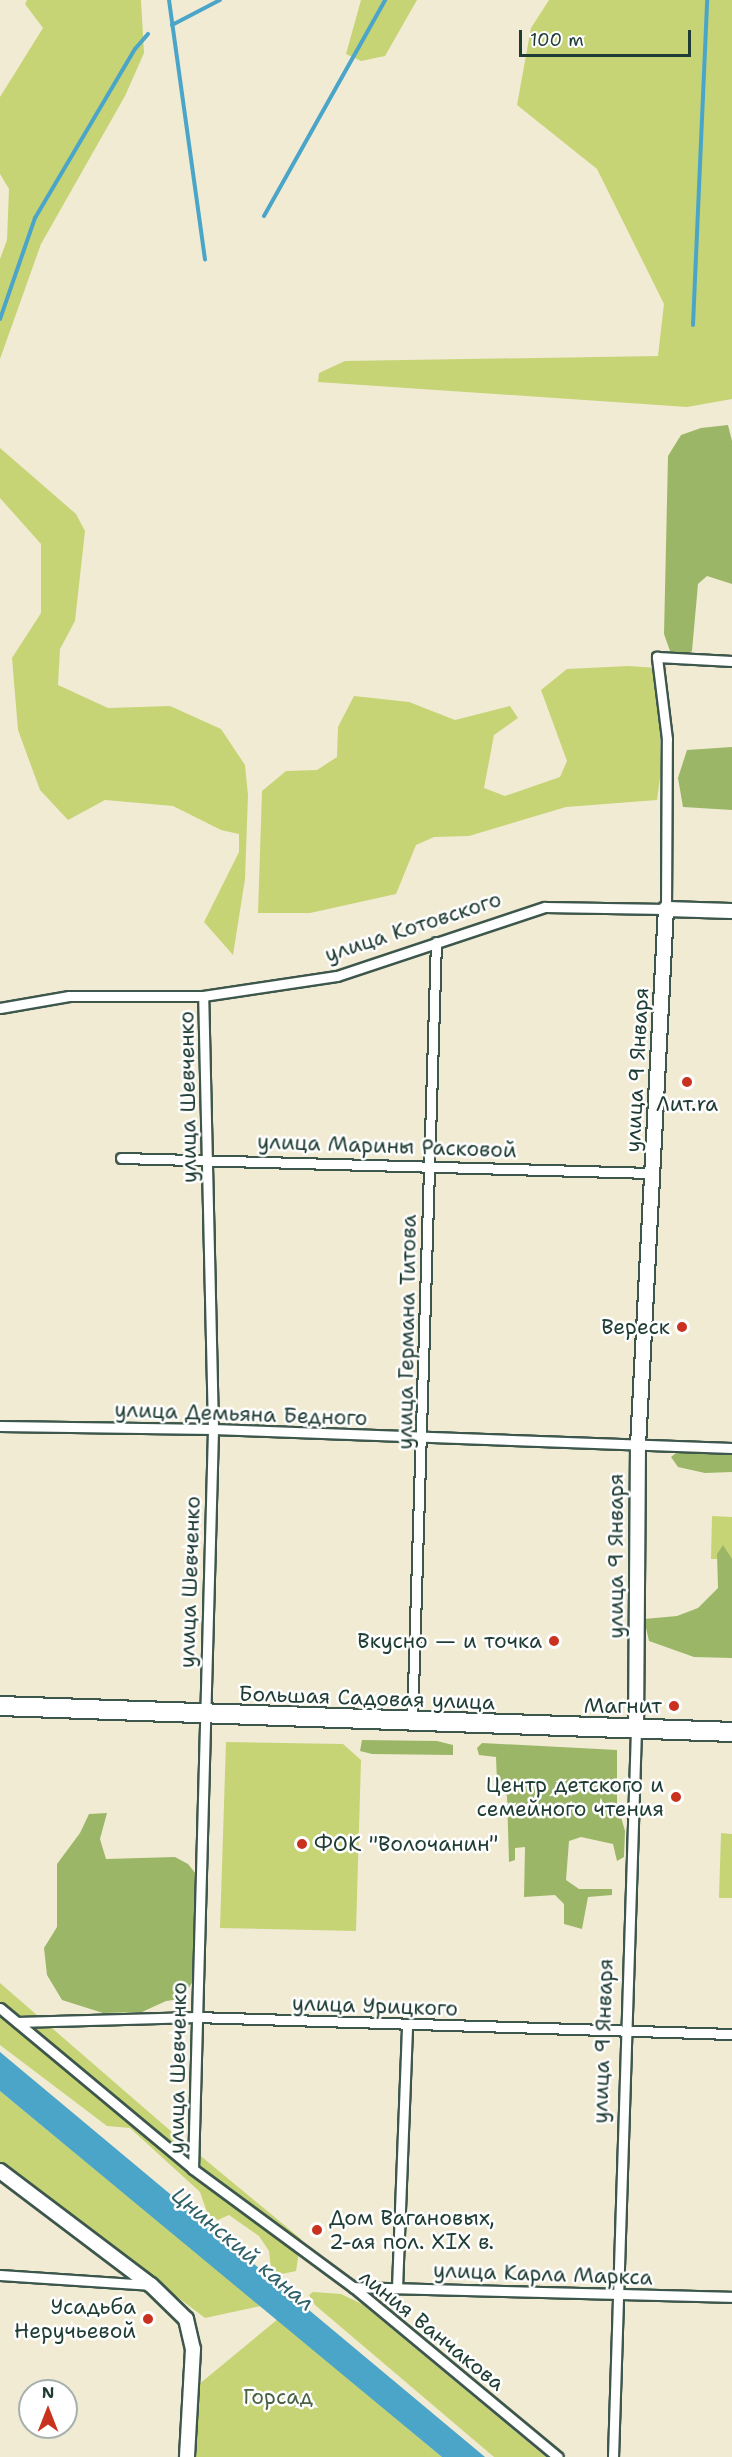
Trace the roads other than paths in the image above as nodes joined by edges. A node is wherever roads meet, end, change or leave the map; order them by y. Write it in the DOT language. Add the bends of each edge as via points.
graph roads {
  1 [pos="732,661"];
  2 [pos="666,909"];
  3 [pos="732,911"];
  4 [pos="436,942"];
  5 [pos="203,996"];
  6 [pos="0,1008"];
  7 [pos="121,1158"];
  8 [pos="208,1158"];
  9 [pos="429,1166"];
  10 [pos="652,1173"];
  11 [pos="0,1426"];
  12 [pos="213,1429"];
  13 [pos="423,1438"];
  14 [pos="638,1446"];
  15 [pos="732,1448"];
  16 [pos="0,1706"];
  17 [pos="206,1715"];
  18 [pos="412,1722"];
  19 [pos="636,1731"];
  20 [pos="732,1732"];
  21 [pos="0,2008"];
  22 [pos="196,2017"];
  23 [pos="17,2022"];
  24 [pos="407,2025"];
  25 [pos="624,2033"];
  26 [pos="732,2034"];
  27 [pos="194,2169"];
  28 [pos="0,2171"];
  29 [pos="0,2275"];
  30 [pos="151,2285"];
  31 [pos="352,2287"];
  32 [pos="397,2288"];
  33 [pos="615,2295"];
  34 [pos="732,2297"];
  35 [pos="187,2457"];
  36 [pos="558,2457"];
  37 [pos="613,2457"];
  1 -- 2 [label="street, улица 9 Января" via="657,657 667,739"];
  2 -- 3 [label="street, улица Котовского"];
  2 -- 4 [label="street, улица Котовского" via="545,907"];
  2 -- 10 [label="street, улица 9 Января"];
  4 -- 5 [label="street, улица Котовского" via="337,976"];
  4 -- 9 [label="street, улица Германа Титова"];
  5 -- 6 [label="street, улица Котовского" via="69,996"];
  5 -- 8 [label="street, улица Шевченко"];
  7 -- 8 [label="street, улица Марины Расковой"];
  8 -- 9 [label="street, улица Марины Расковой"];
  8 -- 12 [label="street, улица Шевченко"];
  9 -- 10 [label="street, улица Марины Расковой"];
  9 -- 13 [label="street, улица Германа Титова"];
  10 -- 14 [label="street, улица 9 Января"];
  11 -- 12 [label="street, улица Демьяна Бедного"];
  12 -- 13 [label="street, улица Демьяна Бедного"];
  12 -- 17 [label="street, улица Шевченко"];
  13 -- 14 [label="street, улица Демьяна Бедного"];
  13 -- 18 [label="street, улица Германа Титова"];
  14 -- 15 [label="street, улица Демьяна Бедного"];
  14 -- 19 [label="street, улица 9 Января"];
  16 -- 17 [label="highway, Большая Садовая улица"];
  17 -- 18 [label="highway, Большая Садовая улица"];
  17 -- 22 [label="street, улица Шевченко"];
  18 -- 19 [label="highway, Большая Садовая улица"];
  19 -- 20 [label="highway, Большая Садовая улица"];
  19 -- 25 [label="street, улица 9 Января"];
  21 -- 23 [label="street, линия Ванчакова"];
  22 -- 23 [label="street, улица Урицкого"];
  22 -- 24 [label="street, улица Урицкого"];
  22 -- 27 [label="street, улица Шевченко"];
  23 -- 27 [label="street, линия Ванчакова"];
  24 -- 25 [label="street, улица Урицкого"];
  24 -- 32 [label="street"];
  25 -- 26 [label="street, улица Урицкого"];
  25 -- 33 [label="street, улица 9 Января"];
  27 -- 31 [label="street, линия Ванчакова"];
  28 -- 30 [label="street"];
  29 -- 30 [label="street"];
  30 -- 35 [label="street" via="186,2319 193,2349"];
  31 -- 32 [label="street, улица Карла Маркса"];
  31 -- 36 [label="street, линия Ванчакова"];
  32 -- 33 [label="street, улица Карла Маркса"];
  33 -- 34 [label="street, улица Карла Маркса"];
  33 -- 37 [label="street, улица 9 Января"];
}
